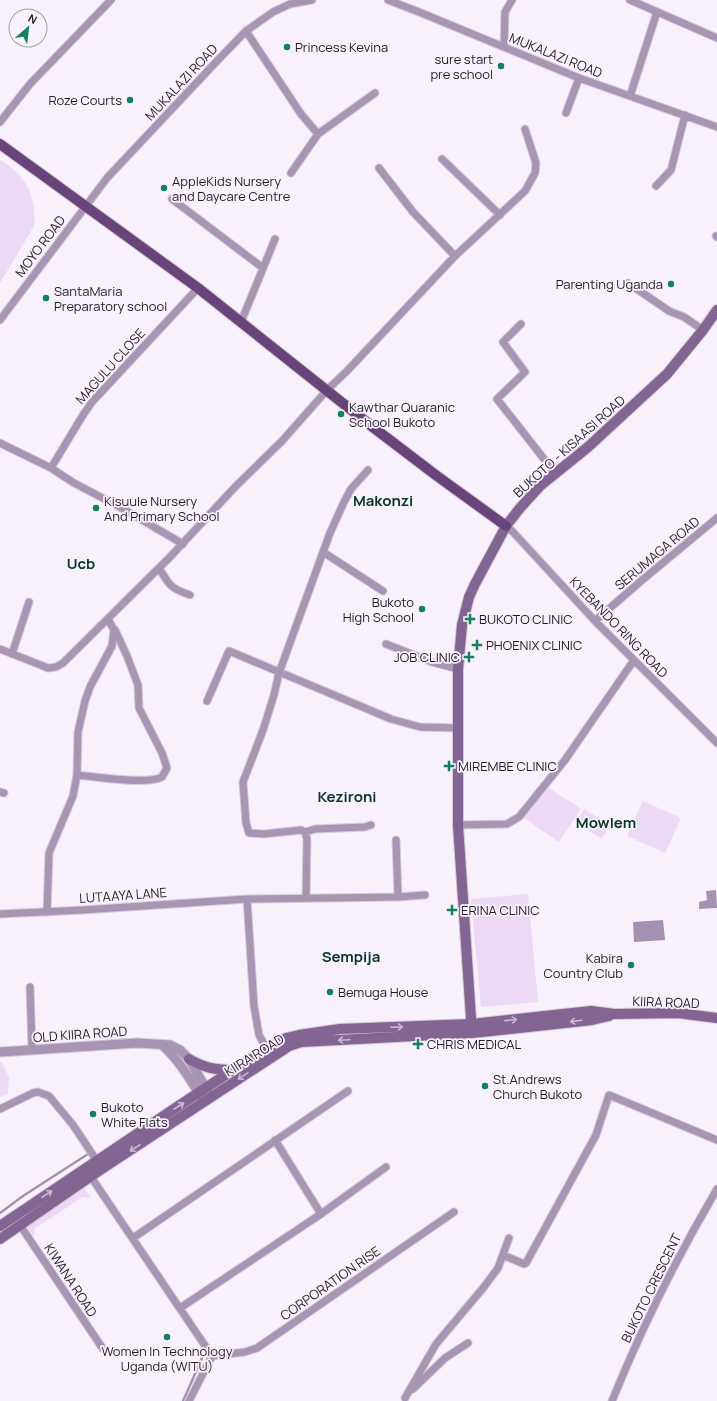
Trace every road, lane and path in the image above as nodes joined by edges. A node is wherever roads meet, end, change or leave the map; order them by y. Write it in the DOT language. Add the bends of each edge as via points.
graph roads {
  1 [pos="111,0"];
  2 [pos="312,0"];
  3 [pos="388,0"];
  4 [pos="512,0"];
  5 [pos="630,0"];
  6 [pos="289,2"];
  7 [pos="657,12"];
  8 [pos="246,31"];
  9 [pos="717,38"];
  10 [pos="504,47"];
  11 [pos="579,78"];
  12 [pos="374,93"];
  13 [pos="630,96"];
  14 [pos="566,114"];
  15 [pos="685,115"];
  16 [pos="0,122"];
  17 [pos="717,127"];
  18 [pos="525,129"];
  19 [pos="318,134"];
  20 [pos="0,144"];
  21 [pos="442,159"];
  22 [pos="379,168"];
  23 [pos="291,173"];
  24 [pos="656,186"];
  25 [pos="172,199"];
  26 [pos="85,206"];
  27 [pos="500,215"];
  28 [pos="275,239"];
  29 [pos="455,256"];
  30 [pos="263,268"];
  31 [pos="628,283"];
  32 [pos="198,288"];
  33 [pos="717,310"];
  34 [pos="0,320"];
  35 [pos="241,322"];
  36 [pos="521,324"];
  37 [pos="703,330"];
  38 [pos="326,390"];
  39 [pos="0,442"];
  40 [pos="51,468"];
  41 [pos="368,470"];
  42 [pos="555,473"];
  43 [pos="717,518"];
  44 [pos="506,526"];
  45 [pos="182,544"];
  46 [pos="323,552"];
  47 [pos="159,568"];
  48 [pos="382,591"];
  49 [pos="190,595"];
  50 [pos="29,602"];
  51 [pos="108,618"];
  52 [pos="595,621"];
  53 [pos="114,630"];
  54 [pos="386,644"];
  55 [pos="0,650"];
  56 [pos="12,654"];
  57 [pos="634,660"];
  58 [pos="458,669"];
  59 [pos="279,673"];
  60 [pos="207,701"];
  61 [pos="458,728"];
  62 [pos="717,743"];
  63 [pos="77,774"];
  64 [pos="371,825"];
  65 [pos="458,825"];
  66 [pos="305,832"];
  67 [pos="396,840"];
  68 [pos="425,895"];
  69 [pos="398,897"];
  70 [pos="306,898"];
  71 [pos="247,899"];
  72 [pos="47,912"];
  73 [pos="0,914"];
  74 [pos="30,987"];
  75 [pos="717,1018"];
  76 [pos="472,1029"];
  77 [pos="161,1044"];
  78 [pos="267,1049"];
  79 [pos="32,1050"];
  80 [pos="0,1052"];
  81 [pos="188,1060"];
  82 [pos="233,1070"];
  83 [pos="202,1091"];
  84 [pos="348,1091"];
  85 [pos="208,1100"];
  86 [pos="0,1109"];
  87 [pos="274,1140"];
  88 [pos="717,1140"];
  89 [pos="97,1161"];
  90 [pos="386,1167"];
  91 [pos="88,1172"];
  92 [pos="717,1189"];
  93 [pos="454,1212"];
  94 [pos="321,1214"];
  95 [pos="20,1225"];
  96 [pos="0,1226"];
  97 [pos="133,1238"];
  98 [pos="509,1238"];
  99 [pos="0,1239"];
  100 [pos="503,1255"];
  101 [pos="180,1308"];
  102 [pos="468,1343"];
  103 [pos="103,1349"];
  104 [pos="212,1356"];
  105 [pos="404,1400"];
  106 [pos="189,1401"];
  107 [pos="612,1401"];
  1 -- 16 [label="street" via="30,84"];
  2 -- 6 [label="street, MUKALAZI ROAD"];
  3 -- 10 [label="street, MUKALAZI ROAD"];
  4 -- 10 [label="street" via="505,12"];
  5 -- 7 [label="street"];
  6 -- 8 [label="street, MUKALAZI ROAD"];
  7 -- 9 [label="street"];
  7 -- 13 [label="street"];
  8 -- 19 [label="street" via="301,114"];
  8 -- 26 [label="street, MUKALAZI ROAD" via="127,156"];
  10 -- 11 [label="street, MUKALAZI ROAD"];
  11 -- 13 [label="street, MUKALAZI ROAD"];
  11 -- 14 [label="street"];
  12 -- 19 [label="street"];
  13 -- 15 [label="street, MUKALAZI ROAD"];
  15 -- 17 [label="street, MUKALAZI ROAD"];
  15 -- 24 [label="street" via="671,170"];
  18 -- 27 [label="street" via="536,163 535,173 525,191"];
  19 -- 23 [label="street"];
  20 -- 26 [label="main road"];
  21 -- 27 [label="street"];
  22 -- 29 [label="street" via="412,212"];
  25 -- 30 [label="street"];
  26 -- 32 [label="main road"];
  26 -- 34 [label="street, MOYO ROAD"];
  27 -- 29 [label="street"];
  28 -- 30 [label="street"];
  29 -- 38 [label="street"];
  30 -- 35 [label="street"];
  31 -- 37 [label="street"];
  32 -- 35 [label="main road"];
  32 -- 40 [label="street, MAGULU CLOSE" via="92,402"];
  33 -- 37 [label="main road, BUKOTO - KISAASI ROAD"];
  35 -- 38 [label="main road"];
  36 -- 42 [label="street" via="503,342 525,372 497,399"];
  37 -- 42 [label="main road, BUKOTO - KISAASI ROAD" via="667,374 588,447"];
  38 -- 44 [label="main road"];
  38 -- 45 [label="street" via="282,440"];
  39 -- 40 [label="street"];
  40 -- 45 [label="street"];
  41 -- 46 [label="street" via="350,489"];
  42 -- 44 [label="main road, BUKOTO - KISAASI ROAD" via="525,502"];
  43 -- 52 [label="street, SERUMAGA ROAD"];
  44 -- 52 [label="street, KYEBANDO RING ROAD"];
  44 -- 58 [label="main road, BUKOTO - KISAASI ROAD" via="469,597 460,640"];
  45 -- 47 [label="street"];
  46 -- 48 [label="street"];
  46 -- 59 [label="street"];
  47 -- 49 [label="street" via="170,586"];
  47 -- 51 [label="street"];
  50 -- 56 [label="street"];
  51 -- 53 [label="street"];
  51 -- 56 [label="street" via="56,667 48,668"];
  52 -- 57 [label="street, KYEBANDO RING ROAD"];
  53 -- 63 [label="street" via="111,649 85,701 78,732"];
  53 -- 63 [label="street" via="138,685 139,708 167,768 162,777 152,779 127,780"];
  54 -- 58 [label="street"];
  55 -- 56 [label="street"];
  57 -- 62 [label="street, KYEBANDO RING ROAD"];
  57 -- 65 [label="street" via="565,760 519,817 507,824"];
  58 -- 61 [label="main road, BUKOTO - KISAASI ROAD"];
  59 -- 60 [label="street" via="229,651"];
  59 -- 61 [label="street" via="402,723 429,728"];
  59 -- 66 [label="street" via="263,730 243,782 246,823 251,834 301,830"];
  61 -- 65 [label="main road, BUKOTO - KISAASI ROAD"];
  63 -- 72 [label="street" via="73,796 49,854"];
  64 -- 66 [label="street"];
  65 -- 76 [label="main road, BUKOTO - KISAASI ROAD"];
  66 -- 70 [label="street"];
  67 -- 69 [label="street"];
  68 -- 69 [label="street, LUTAAYA LANE"];
  69 -- 70 [label="street, LUTAAYA LANE"];
  70 -- 71 [label="street, LUTAAYA LANE"];
  71 -- 72 [label="street, LUTAAYA LANE"];
  71 -- 78 [label="street" via="254,1006 259,1035"];
  72 -- 73 [label="street, LUTAAYA LANE"];
  74 -- 79 [label="street"];
  75 -- 76 [label="main road, KIIRA ROAD" via="678,1013 614,1014 591,1011"];
  78 -- 76 [label="main road, KIIRA ROAD, one-way" via="292,1036 340,1029"];
  76 -- 85 [label="main road, KIIRA ROAD, one-way" via="301,1042 276,1054"];
  77 -- 79 [label="street, OLD KIIRA ROAD" via="137,1043"];
  77 -- 81 [label="street, OLD KIIRA ROAD" via="176,1048"];
  77 -- 83 [label="street, OLD KIIRA ROAD" via="174,1055"];
  78 -- 82 [label="main road, KIIRA ROAD"];
  79 -- 80 [label="street, OLD KIIRA ROAD"];
  81 -- 82 [label="main road" via="213,1070"];
  81 -- 83 [label="street, OLD KIIRA ROAD"];
  82 -- 83 [label="main road, KIIRA ROAD"];
  83 -- 85 [label="street, OLD KIIRA ROAD"];
  89 -- 83 [label="main road, KIIRA ROAD, one-way"];
  84 -- 87 [label="street"];
  85 -- 91 [label="main road, KIIRA ROAD, one-way"];
  86 -- 89 [label="street" via="33,1092 49,1096 73,1124"];
  87 -- 94 [label="street"];
  87 -- 97 [label="street"];
  88 -- 100 [label="street" via="609,1095 596,1135 526,1263"];
  89 -- 91 [label="main road, KIIRA ROAD"];
  90 -- 94 [label="street"];
  91 -- 95 [label="main road, KIIRA ROAD"];
  96 -- 91 [label="main road, KIIRA ROAD, one-way"];
  91 -- 97 [label="street"];
  92 -- 107 [label="street, BUKOTO CRESCENT" via="678,1257"];
  93 -- 104 [label="street, CORPORATION RISE" via="257,1348"];
  94 -- 101 [label="street"];
  95 -- 99 [label="main road, KIIRA ROAD"];
  95 -- 103 [label="street, KIWANA ROAD"];
  97 -- 101 [label="street"];
  98 -- 100 [label="street"];
  100 -- 105 [label="street" via="498,1268 484,1288 436,1344"];
  101 -- 104 [label="street"];
  102 -- 105 [label="street" via="445,1358"];
  104 -- 106 [label="street"];
}
